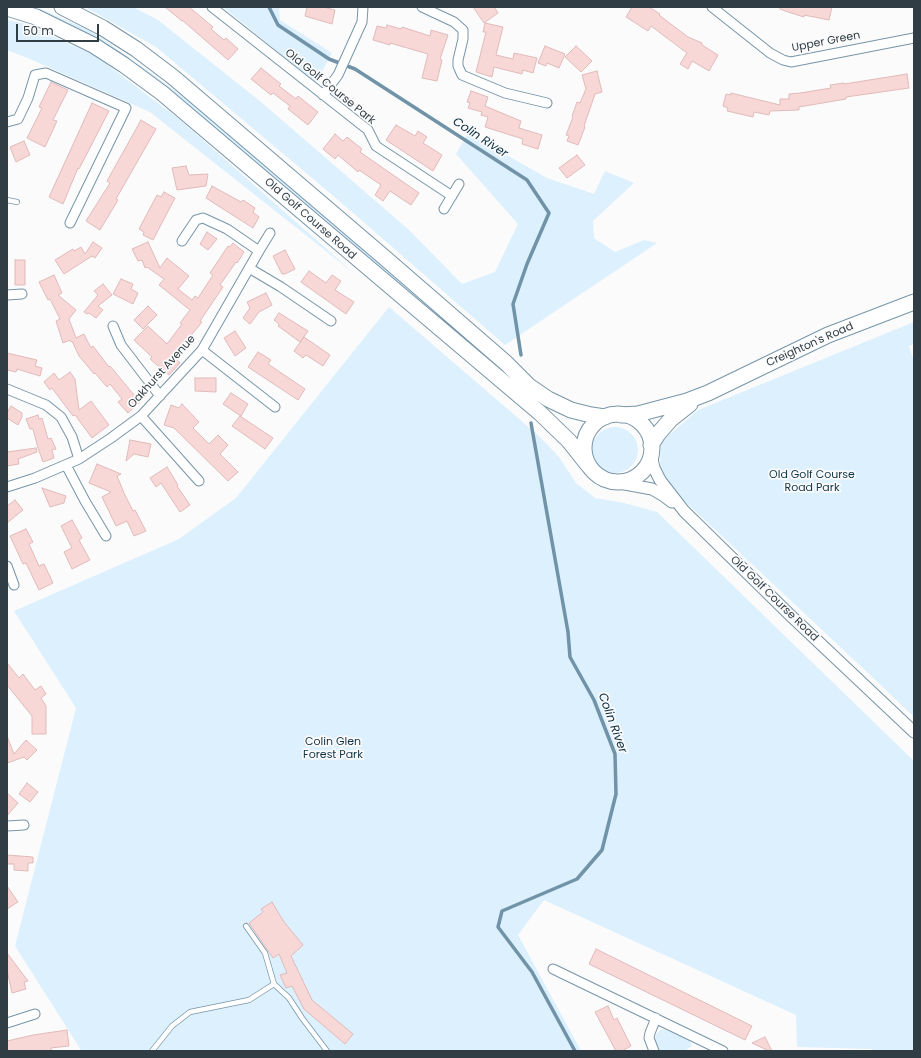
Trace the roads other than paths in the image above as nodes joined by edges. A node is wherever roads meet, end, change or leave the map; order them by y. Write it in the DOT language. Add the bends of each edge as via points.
graph roads {
  1 [pos="62,7"];
  2 [pos="212,7"];
  3 [pos="363,7"];
  4 [pos="422,7"];
  5 [pos="712,7"];
  6 [pos="7,8"];
  7 [pos="914,38"];
  8 [pos="323,95"];
  9 [pos="547,103"];
  10 [pos="7,122"];
  11 [pos="459,184"];
  12 [pos="452,196"];
  13 [pos="7,200"];
  14 [pos="17,202"];
  15 [pos="444,209"];
  16 [pos="70,223"];
  17 [pos="270,233"];
  18 [pos="182,241"];
  19 [pos="259,250"];
  20 [pos="249,268"];
  21 [pos="22,294"];
  22 [pos="7,295"];
  23 [pos="914,302"];
  24 [pos="330,321"];
  25 [pos="113,326"];
  26 [pos="202,350"];
  27 [pos="7,389"];
  28 [pos="708,393"];
  29 [pos="160,396"];
  30 [pos="275,407"];
  31 [pos="141,416"];
  32 [pos="614,416"];
  33 [pos="651,450"];
  34 [pos="79,459"];
  35 [pos="66,465"];
  36 [pos="588,465"];
  37 [pos="199,481"];
  38 [pos="614,482"];
  39 [pos="7,487"];
  40 [pos="684,511"];
  41 [pos="106,536"];
  42 [pos="7,566"];
  43 [pos="14,585"];
  44 [pos="914,732"];
  45 [pos="24,825"];
  46 [pos="7,826"];
  47 [pos="246,926"];
  48 [pos="553,969"];
  49 [pos="274,984"];
  50 [pos="35,1014"];
  51 [pos="656,1018"];
  52 [pos="7,1023"];
  53 [pos="152,1051"];
  54 [pos="327,1051"];
  55 [pos="654,1051"];
  56 [pos="723,1051"];
  1 -- 32 [label="highway, Old Golf Course Road" via="103,28 173,77 506,363 549,391 578,405"];
  2 -- 8 [label="street, Old Golf Course Park"];
  3 -- 8 [label="street" via="362,22 350,50 336,79"];
  4 -- 9 [label="street" via="454,22 463,30 458,60 462,75 505,93"];
  5 -- 7 [label="street, Upper Green" via="770,53 790,62"];
  6 -- 36 [label="highway, Old Golf Course Road" via="36,17 92,45 162,93 540,413 570,441"];
  8 -- 12 [label="street, Old Golf Course Park" via="368,130 376,146"];
  10 -- 16 [label="street" via="18,119 35,75 46,73 126,108"];
  11 -- 12 [label="street"];
  12 -- 15 [label="street"];
  13 -- 14 [label="lane"];
  17 -- 19 [label="street, Oakhurst Avenue"];
  18 -- 19 [label="street" via="196,220 203,218 228,229"];
  19 -- 20 [label="street, Oakhurst Avenue"];
  20 -- 24 [label="street"];
  20 -- 26 [label="street, Oakhurst Avenue"];
  21 -- 22 [label="street"];
  23 -- 28 [label="highway, Creighton's Road" via="828,335"];
  25 -- 29 [label="street" via="121,345"];
  26 -- 29 [label="street, Oakhurst Avenue"];
  26 -- 30 [label="street"];
  27 -- 34 [label="street" via="46,404 61,417 72,437"];
  28 -- 32 [label="highway, Creighton's Road" via="663,408"];
  28 -- 33 [label="highway, Creighton's Road" via="671,419 658,434"];
  29 -- 31 [label="street, Oakhurst Avenue"];
  31 -- 34 [label="street, Oakhurst Avenue"];
  31 -- 37 [label="street"];
  32 -- 33 [label="highway" via="630,417 638,422 649,436"];
  32 -- 36 [label="highway" via="592,426 587,434 584,455"];
  33 -- 38 [label="highway" via="648,463 634,478"];
  33 -- 40 [label="street, Old Golf Course Road" via="654,468 660,480"];
  34 -- 35 [label="street, Oakhurst Avenue"];
  35 -- 39 [label="street, Oakhurst Avenue"];
  35 -- 41 [label="street"];
  36 -- 38 [label="highway" via="603,479"];
  38 -- 40 [label="street" via="652,489"];
  40 -- 44 [label="street, Old Golf Course Road"];
  42 -- 43 [label="street"];
  45 -- 46 [label="street"];
  47 -- 49 [label="lane" via="265,953"];
  48 -- 51 [label="street"];
  49 -- 53 [label="lane" via="249,1000 190,1012 172,1026"];
  49 -- 54 [label="lane" via="289,998"];
  50 -- 52 [label="street"];
  51 -- 55 [label="street" via="649,1038"];
  51 -- 56 [label="street"];
}
